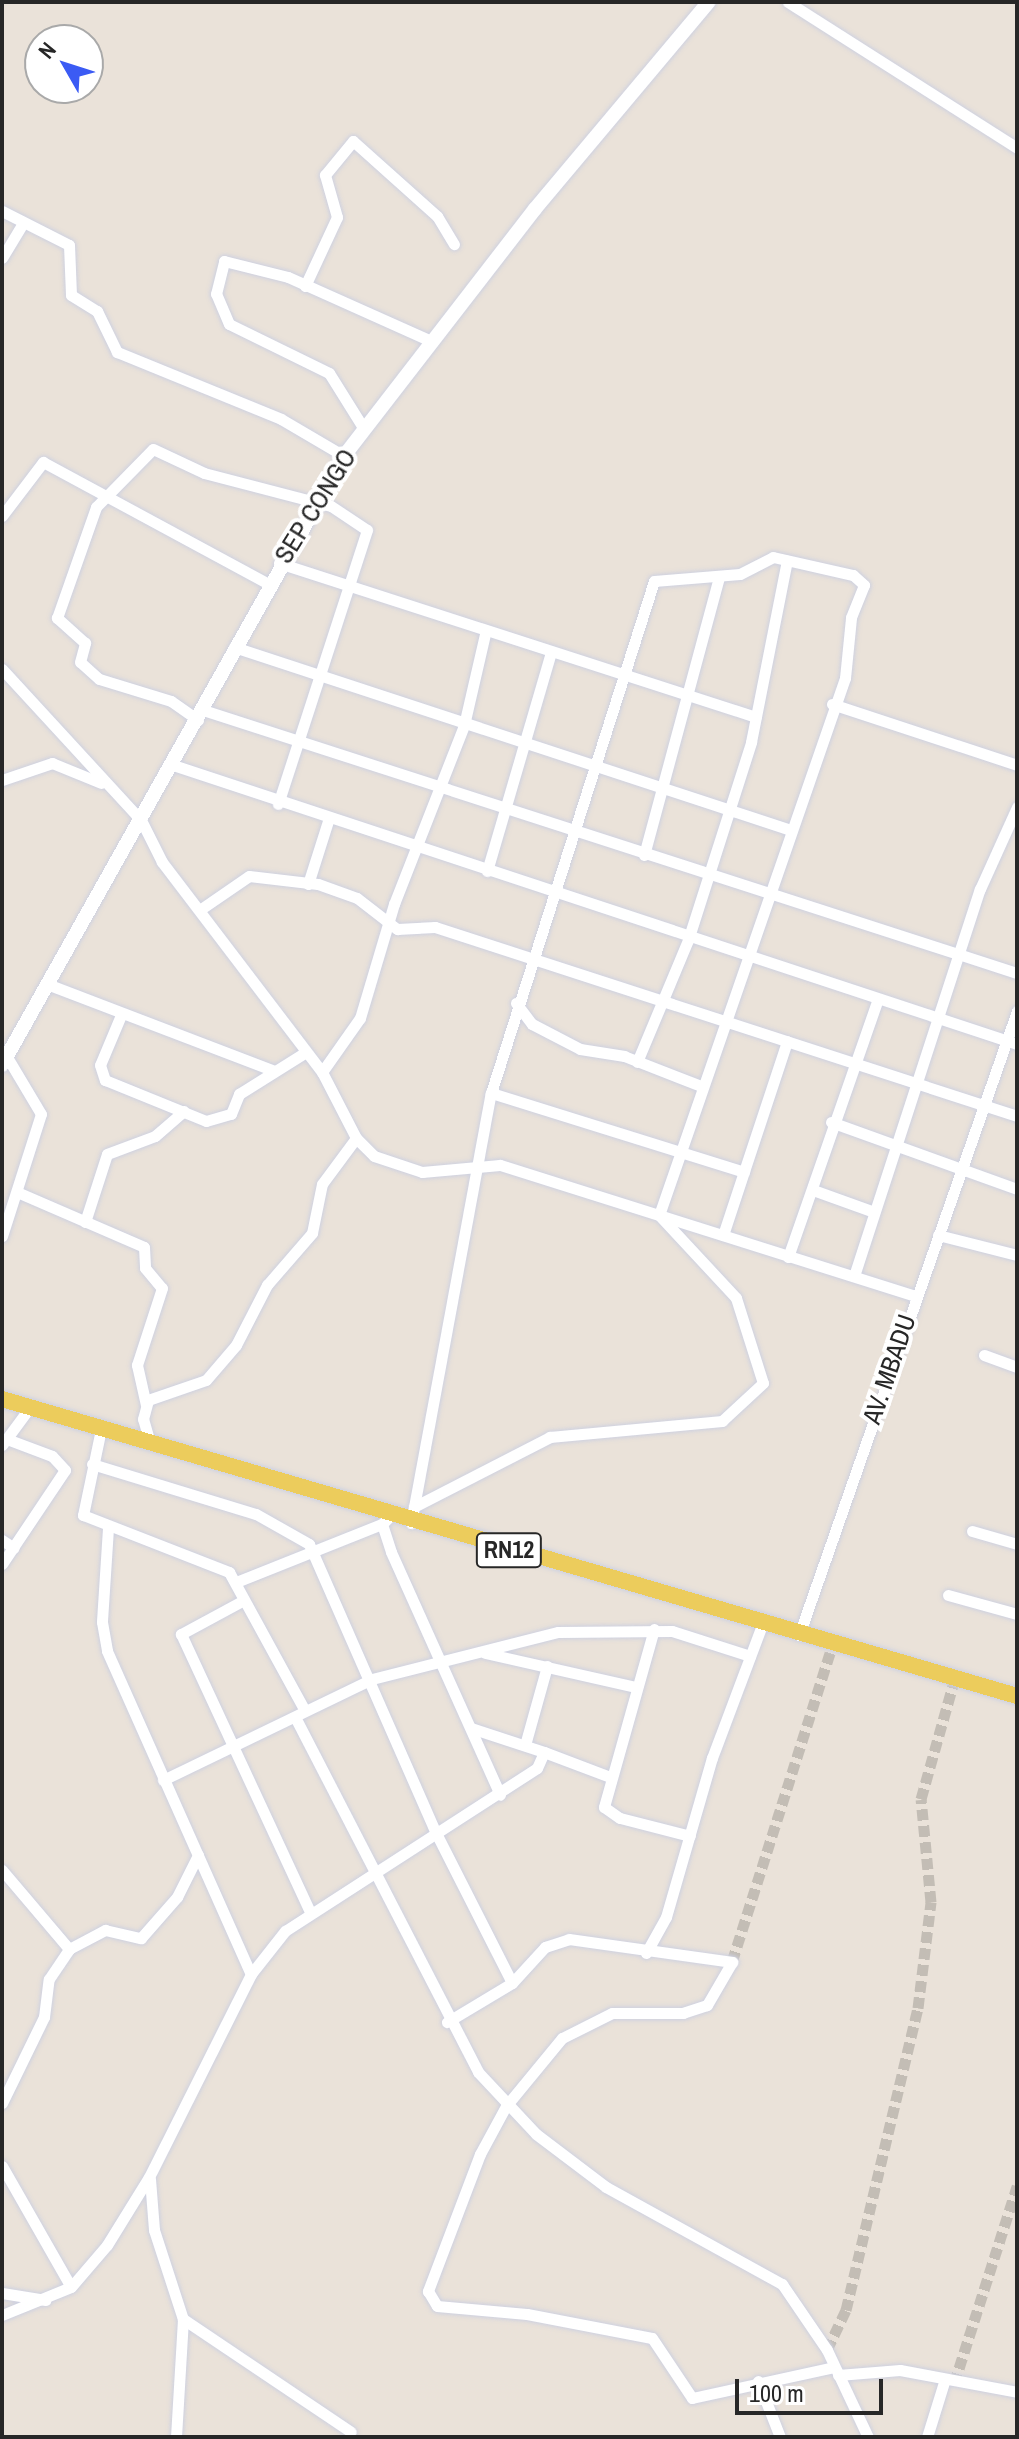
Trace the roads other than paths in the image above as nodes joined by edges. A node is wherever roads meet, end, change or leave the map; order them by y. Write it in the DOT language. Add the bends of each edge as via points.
graph roads {
  1 [pos="709,2"];
  2 [pos="788,2"];
  3 [pos="1017,148"];
  4 [pos="2,211"];
  5 [pos="23,223"];
  6 [pos="454,244"];
  7 [pos="2,258"];
  8 [pos="305,286"];
  9 [pos="431,341"];
  10 [pos="364,429"];
  11 [pos="344,456"];
  12 [pos="103,495"];
  13 [pos="314,506"];
  14 [pos="2,516"];
  15 [pos="787,561"];
  16 [pos="279,563"];
  17 [pos="719,577"];
  18 [pos="267,583"];
  19 [pos="347,589"];
  20 [pos="485,634"];
  21 [pos="234,647"];
  22 [pos="550,655"];
  23 [pos="3,672"];
  24 [pos="622,676"];
  25 [pos="323,681"];
  26 [pos="692,698"];
  27 [pos="832,704"];
  28 [pos="200,715"];
  29 [pos="756,717"];
  30 [pos="464,725"];
  31 [pos="302,742"];
  32 [pos="523,745"];
  33 [pos="173,765"];
  34 [pos="1017,765"];
  35 [pos="593,767"];
  36 [pos="2,780"];
  37 [pos="103,783"];
  38 [pos="436,789"];
  39 [pos="665,789"];
  40 [pos="278,804"];
  41 [pos="1017,807"];
  42 [pos="502,809"];
  43 [pos="726,809"];
  44 [pos="141,820"];
  45 [pos="328,821"];
  46 [pos="791,830"];
  47 [pos="574,832"];
  48 [pos="419,852"];
  49 [pos="644,855"];
  50 [pos="487,871"];
  51 [pos="705,876"];
  52 [pos="308,884"];
  53 [pos="554,893"];
  54 [pos="770,895"];
  55 [pos="201,909"];
  56 [pos="389,926"];
  57 [pos="688,940"];
  58 [pos="962,954"];
  59 [pos="533,958"];
  60 [pos="748,959"];
  61 [pos="1017,973"];
  62 [pos="47,984"];
  63 [pos="662,1001"];
  64 [pos="877,1001"];
  65 [pos="516,1003"];
  66 [pos="1017,1011"];
  67 [pos="121,1015"];
  68 [pos="940,1020"];
  69 [pos="723,1022"];
  70 [pos="787,1041"];
  71 [pos="1012,1042"];
  72 [pos="306,1052"];
  73 [pos="4,1061"];
  74 [pos="637,1062"];
  75 [pos="857,1062"];
  76 [pos="275,1071"];
  77 [pos="322,1072"];
  78 [pos="701,1086"];
  79 [pos="917,1086"];
  80 [pos="491,1093"];
  81 [pos="984,1105"];
  82 [pos="184,1111"];
  83 [pos="1017,1116"];
  84 [pos="831,1122"];
  85 [pos="356,1138"];
  86 [pos="897,1147"];
  87 [pos="680,1150"];
  88 [pos="481,1164"];
  89 [pos="958,1170"];
  90 [pos="744,1172"];
  91 [pos="1017,1189"];
  92 [pos="813,1190"];
  93 [pos="17,1192"];
  94 [pos="874,1212"];
  95 [pos="659,1215"];
  96 [pos="85,1222"];
  97 [pos="723,1235"];
  98 [pos="938,1235"];
  99 [pos="2,1236"];
  100 [pos="1017,1255"];
  101 [pos="788,1257"];
  102 [pos="854,1276"];
  103 [pos="915,1296"];
  104 [pos="984,1355"];
  105 [pos="1017,1367"];
  106 [pos="2,1399"];
  107 [pos="146,1405"];
  108 [pos="30,1407"];
  109 [pos="101,1429"];
  110 [pos="4,1442"];
  111 [pos="150,1443"];
  112 [pos="92,1464"];
  113 [pos="412,1515"];
  114 [pos="386,1521"];
  115 [pos="108,1528"];
  116 [pos="972,1531"];
  117 [pos="2,1540"];
  118 [pos="1017,1544"];
  119 [pos="14,1548"];
  120 [pos="313,1550"];
  121 [pos="2,1564"];
  122 [pos="236,1582"];
  123 [pos="948,1595"];
  124 [pos="244,1600"];
  125 [pos="1017,1614"];
  126 [pos="763,1622"];
  127 [pos="654,1629"];
  128 [pos="799,1635"];
  129 [pos="481,1652"];
  130 [pos="750,1656"];
  131 [pos="442,1663"];
  132 [pos="547,1666"];
  133 [pos="372,1679"];
  134 [pos="636,1687"];
  135 [pos="1017,1696"];
  136 [pos="300,1713"];
  137 [pos="471,1728"];
  138 [pos="233,1744"];
  139 [pos="525,1745"];
  140 [pos="544,1752"];
  141 [pos="610,1777"];
  142 [pos="163,1780"];
  143 [pos="500,1795"];
  144 [pos="436,1833"];
  145 [pos="690,1836"];
  146 [pos="198,1855"];
  147 [pos="371,1869"];
  148 [pos="2,1870"];
  149 [pos="309,1910"];
  150 [pos="69,1949"];
  151 [pos="646,1953"];
  152 [pos="251,1974"];
  153 [pos="512,1983"];
  154 [pos="447,2022"];
  155 [pos="2,2103"];
  156 [pos="506,2106"];
  157 [pos="2,2166"];
  158 [pos="149,2177"];
  159 [pos="71,2287"];
  160 [pos="2,2293"];
  161 [pos="46,2300"];
  162 [pos="2,2315"];
  163 [pos="183,2319"];
  164 [pos="836,2371"];
  165 [pos="758,2381"];
  166 [pos="944,2382"];
  167 [pos="1017,2392"];
  168 [pos="351,2432"];
  169 [pos="176,2437"];
  170 [pos="780,2437"];
  171 [pos="868,2437"];
  172 [pos="927,2437"];
  1 -- 9 [label="street, SEP CONGO"];
  2 -- 3 [label="street"];
  4 -- 5 [label="street"];
  5 -- 7 [label="street"];
  5 -- 11 [label="street" via="69,245 71,295 97,311 117,352 281,419"];
  6 -- 8 [label="street" via="437,216 353,141 325,175 337,217"];
  8 -- 9 [label="street"];
  8 -- 10 [label="street" via="230,258 216,294 234,329 329,373"];
  9 -- 10 [label="street, SEP CONGO"];
  10 -- 11 [label="street, SEP CONGO"];
  11 -- 13 [label="street, SEP CONGO"];
  12 -- 13 [label="street" via="153,449 204,473"];
  12 -- 14 [label="street" via="43,462"];
  12 -- 18 [label="street"];
  12 -- 28 [label="street" via="57,618 83,639 80,662 99,679"];
  13 -- 16 [label="street, SEP CONGO"];
  13 -- 19 [label="street" via="331,506 367,530"];
  15 -- 17 [label="street" via="763,559"];
  15 -- 27 [label="street" via="839,570 864,585"];
  15 -- 29 [label="street"];
  16 -- 18 [label="street, SEP CONGO"];
  16 -- 19 [label="street"];
  17 -- 24 [label="street" via="658,576"];
  17 -- 26 [label="street"];
  18 -- 21 [label="street, SEP CONGO"];
  19 -- 20 [label="street"];
  19 -- 25 [label="street"];
  20 -- 22 [label="street"];
  20 -- 30 [label="street"];
  21 -- 25 [label="street"];
  21 -- 28 [label="street, SEP CONGO"];
  22 -- 24 [label="street"];
  22 -- 32 [label="street"];
  23 -- 37 [label="street"];
  24 -- 26 [label="street"];
  24 -- 35 [label="street"];
  25 -- 30 [label="street"];
  25 -- 31 [label="street"];
  26 -- 29 [label="street"];
  26 -- 39 [label="street"];
  27 -- 34 [label="street"];
  27 -- 46 [label="street"];
  28 -- 31 [label="street"];
  28 -- 33 [label="street, SEP CONGO"];
  29 -- 43 [label="street"];
  30 -- 32 [label="street"];
  30 -- 38 [label="street"];
  31 -- 38 [label="street"];
  31 -- 40 [label="street"];
  32 -- 35 [label="street"];
  32 -- 42 [label="street"];
  33 -- 40 [label="street"];
  33 -- 44 [label="street, SEP CONGO"];
  35 -- 39 [label="street"];
  35 -- 47 [label="street"];
  36 -- 37 [label="street" via="52,763"];
  37 -- 44 [label="street"];
  38 -- 42 [label="street"];
  38 -- 48 [label="street"];
  39 -- 43 [label="street"];
  39 -- 49 [label="street"];
  40 -- 45 [label="street"];
  41 -- 58 [label="street" via="980,889"];
  42 -- 47 [label="street"];
  42 -- 50 [label="street"];
  43 -- 46 [label="street"];
  43 -- 51 [label="street"];
  44 -- 55 [label="street" via="162,862"];
  44 -- 62 [label="street, SEP CONGO"];
  45 -- 48 [label="street"];
  45 -- 52 [label="street"];
  46 -- 54 [label="street"];
  47 -- 49 [label="street"];
  47 -- 53 [label="street"];
  48 -- 50 [label="street"];
  48 -- 56 [label="street"];
  49 -- 51 [label="street"];
  50 -- 53 [label="street"];
  51 -- 54 [label="street"];
  51 -- 57 [label="street"];
  52 -- 55 [label="street" via="249,876"];
  52 -- 56 [label="street" via="357,898"];
  53 -- 57 [label="street"];
  53 -- 59 [label="street"];
  54 -- 58 [label="street"];
  54 -- 60 [label="street"];
  55 -- 72 [label="street"];
  56 -- 59 [label="street" via="409,932 435,927"];
  56 -- 77 [label="street" via="353,1033"];
  57 -- 60 [label="street"];
  57 -- 63 [label="street"];
  58 -- 61 [label="street"];
  58 -- 68 [label="street"];
  59 -- 63 [label="street"];
  59 -- 65 [label="street"];
  60 -- 64 [label="street"];
  60 -- 69 [label="street"];
  62 -- 67 [label="street"];
  62 -- 73 [label="street, SEP CONGO"];
  63 -- 69 [label="street"];
  63 -- 74 [label="street"];
  64 -- 68 [label="street"];
  64 -- 75 [label="street"];
  65 -- 74 [label="street" via="532,1024 580,1049"];
  65 -- 80 [label="street"];
  66 -- 71 [label="street, AV. MBADU"];
  67 -- 76 [label="street" via="202,1037"];
  67 -- 82 [label="street" via="100,1073"];
  68 -- 71 [label="street"];
  68 -- 79 [label="street"];
  69 -- 70 [label="street"];
  69 -- 78 [label="street"];
  70 -- 75 [label="street"];
  70 -- 90 [label="street"];
  71 -- 81 [label="street, AV. MBADU"];
  72 -- 76 [label="street"];
  72 -- 77 [label="street"];
  73 -- 93 [label="street" via="41,1109"];
  74 -- 78 [label="street"];
  75 -- 79 [label="street"];
  75 -- 84 [label="street"];
  76 -- 82 [label="street" via="239,1094 231,1114 206,1121"];
  77 -- 85 [label="street"];
  78 -- 87 [label="street"];
  79 -- 81 [label="street"];
  79 -- 86 [label="street"];
  80 -- 87 [label="street"];
  80 -- 88 [label="street"];
  81 -- 83 [label="street"];
  81 -- 89 [label="street, AV. MBADU"];
  82 -- 96 [label="street" via="155,1136 107,1154"];
  84 -- 86 [label="street"];
  84 -- 92 [label="street"];
  85 -- 88 [label="street" via="374,1156 422,1172"];
  85 -- 107 [label="street" via="322,1184 312,1233 267,1285 236,1345 206,1380 167,1390"];
  86 -- 89 [label="street"];
  86 -- 94 [label="street"];
  87 -- 90 [label="street"];
  87 -- 95 [label="street"];
  88 -- 95 [label="street"];
  88 -- 113 [label="street"];
  89 -- 91 [label="street"];
  89 -- 98 [label="street, AV. MBADU"];
  90 -- 97 [label="street"];
  92 -- 94 [label="street"];
  92 -- 101 [label="street"];
  93 -- 96 [label="street"];
  93 -- 99 [label="street"];
  94 -- 102 [label="street"];
  95 -- 97 [label="street"];
  95 -- 113 [label="street" via="736,1298 763,1375 758,1391 705,1427 550,1437"];
  96 -- 107 [label="street" via="144,1247 145,1268 161,1281 136,1376"];
  97 -- 101 [label="street"];
  98 -- 100 [label="street"];
  98 -- 103 [label="street, AV. MBADU"];
  101 -- 102 [label="street"];
  102 -- 103 [label="street"];
  103 -- 128 [label="street, AV. MBADU"];
  104 -- 105 [label="street"];
  106 -- 108 [label="main road, RN12"];
  107 -- 111 [label="street"];
  108 -- 109 [label="main road, RN12"];
  108 -- 110 [label="street"];
  109 -- 111 [label="main road, RN12"];
  109 -- 112 [label="street"];
  110 -- 119 [label="street" via="52,1456 65,1470"];
  111 -- 114 [label="main road, RN12"];
  112 -- 115 [label="street" via="82,1513"];
  112 -- 120 [label="street" via="256,1514 305,1538"];
  113 -- 114 [label="main road, RN12"];
  113 -- 126 [label="main road, RN12"];
  114 -- 120 [label="street"];
  114 -- 131 [label="street"];
  115 -- 122 [label="street" via="211,1560"];
  115 -- 142 [label="street" via="102,1622 107,1651"];
  116 -- 118 [label="street"];
  117 -- 119 [label="street"];
  119 -- 121 [label="street"];
  120 -- 122 [label="street"];
  120 -- 133 [label="street"];
  122 -- 124 [label="street"];
  123 -- 125 [label="street"];
  124 -- 136 [label="street"];
  124 -- 138 [label="street" via="181,1631"];
  126 -- 128 [label="main road, RN12"];
  126 -- 130 [label="street"];
  127 -- 129 [label="street" via="558,1632"];
  127 -- 130 [label="street"];
  127 -- 134 [label="street"];
  128 -- 135 [label="main road, RN12"];
  129 -- 131 [label="street"];
  129 -- 132 [label="street"];
  130 -- 145 [label="street"];
  131 -- 133 [label="street"];
  131 -- 137 [label="street"];
  132 -- 134 [label="street"];
  132 -- 139 [label="street"];
  133 -- 136 [label="street"];
  133 -- 144 [label="street"];
  134 -- 141 [label="street"];
  136 -- 138 [label="street"];
  136 -- 147 [label="street"];
  137 -- 139 [label="street"];
  137 -- 143 [label="street"];
  138 -- 142 [label="street"];
  138 -- 149 [label="street"];
  139 -- 140 [label="street"];
  140 -- 141 [label="street"];
  140 -- 143 [label="street" via="537,1768"];
  141 -- 145 [label="street" via="603,1799 612,1815"];
  142 -- 146 [label="street"];
  143 -- 144 [label="street"];
  144 -- 147 [label="street"];
  144 -- 153 [label="street"];
  145 -- 151 [label="street" via="666,1917"];
  146 -- 150 [label="street" via="177,1897 141,1938 105,1930"];
  146 -- 152 [label="street"];
  147 -- 149 [label="street"];
  147 -- 154 [label="street"];
  148 -- 150 [label="street"];
  149 -- 152 [label="street"];
  150 -- 155 [label="street" via="49,1979 44,2017"];
  151 -- 153 [label="street" via="569,1939 545,1947"];
  151 -- 156 [label="street" via="732,1962 707,2005 683,2013 612,2013 562,2038"];
  152 -- 158 [label="street"];
  153 -- 154 [label="street"];
  154 -- 156 [label="street"];
  156 -- 164 [label="street" via="606,2187 771,2275"];
  156 -- 165 [label="street" via="431,2271 428,2291 437,2306 643,2335 666,2350 692,2398"];
  157 -- 159 [label="street"];
  158 -- 159 [label="street"];
  158 -- 163 [label="street" via="154,2230"];
  159 -- 161 [label="street"];
  160 -- 161 [label="street"];
  161 -- 162 [label="street"];
  163 -- 168 [label="street"];
  163 -- 169 [label="street"];
  164 -- 165 [label="street"];
  164 -- 166 [label="street" via="900,2370"];
  164 -- 171 [label="street"];
  165 -- 170 [label="street"];
  166 -- 167 [label="street"];
  166 -- 172 [label="street"];
}
